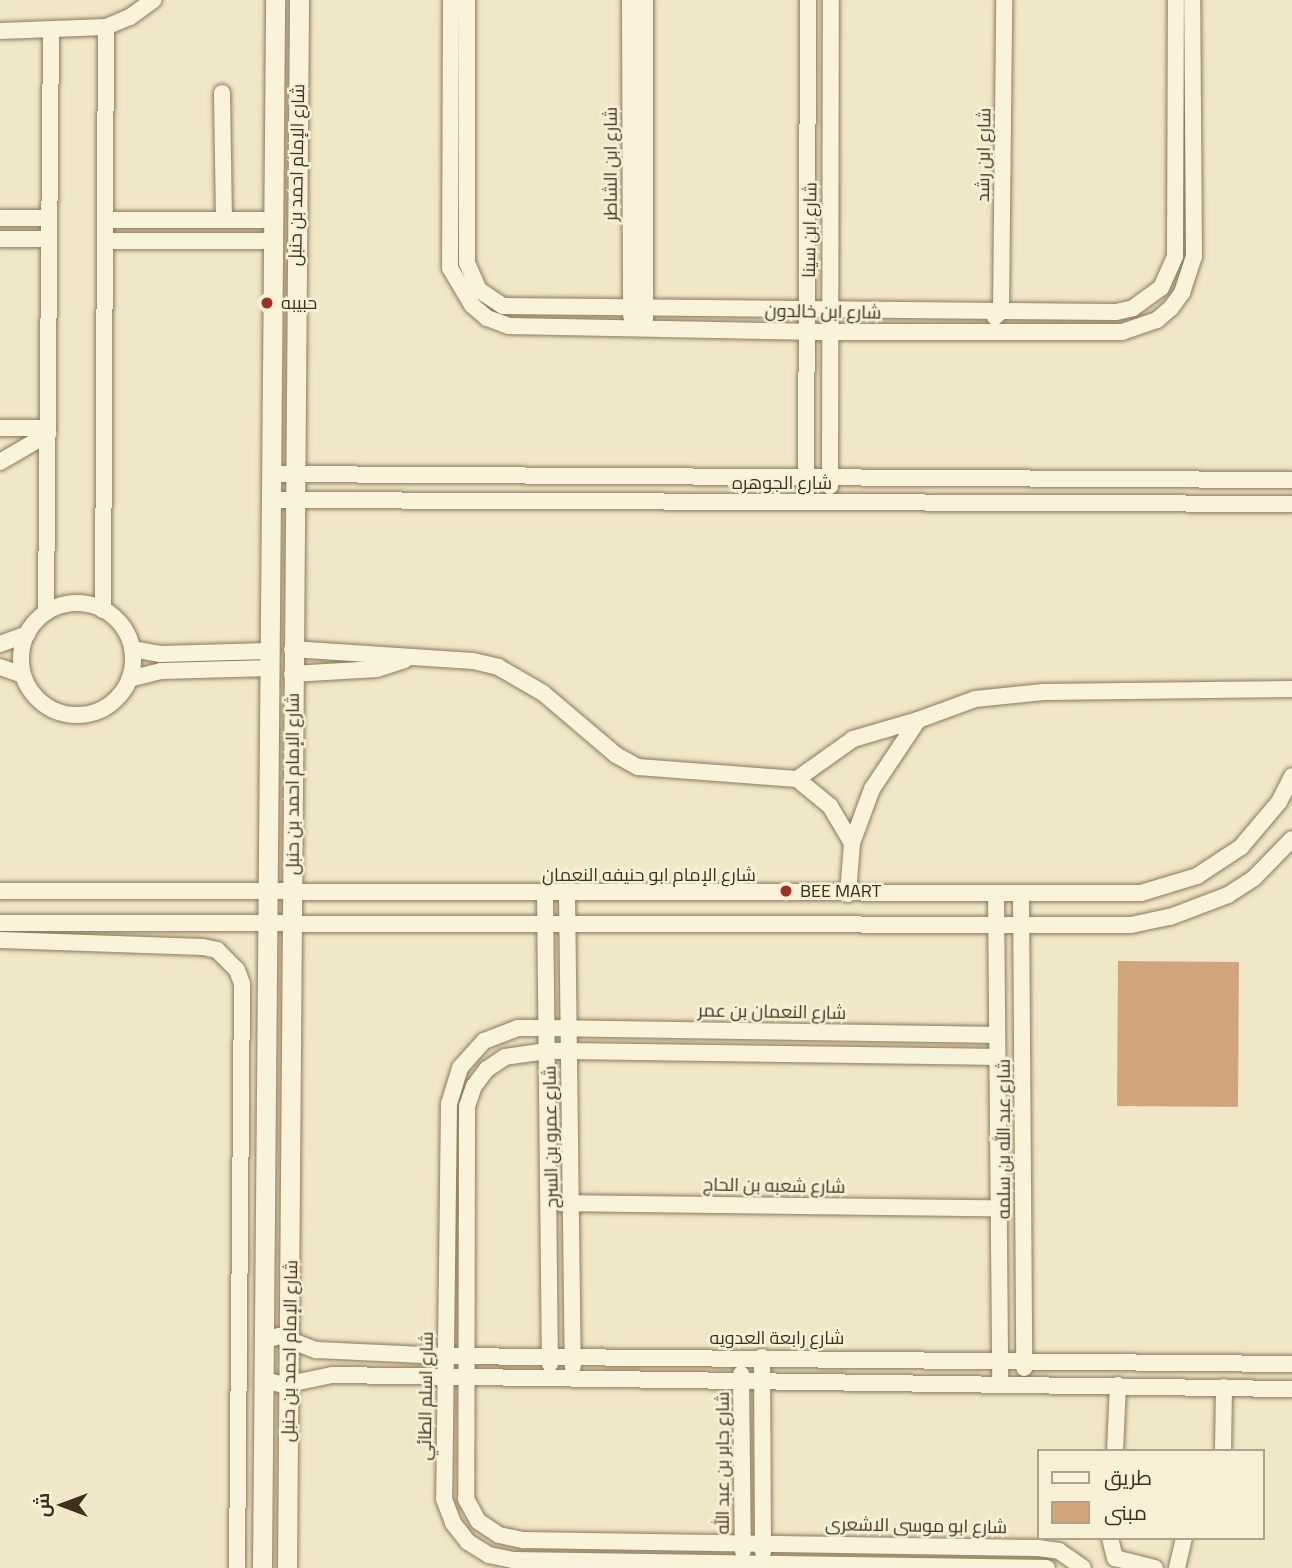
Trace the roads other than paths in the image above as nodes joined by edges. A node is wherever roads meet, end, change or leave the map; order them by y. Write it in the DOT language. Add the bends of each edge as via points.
graph roads {
  1 [pos="153,0"];
  2 [pos="275,0"];
  3 [pos="299,0"];
  4 [pos="451,0"];
  5 [pos="467,0"];
  6 [pos="630,0"];
  7 [pos="645,0"];
  8 [pos="808,0"];
  9 [pos="831,0"];
  10 [pos="1004,0"];
  11 [pos="1175,0"];
  12 [pos="1192,0"];
  13 [pos="106,27"];
  14 [pos="0,31"];
  15 [pos="51,31"];
  16 [pos="222,93"];
  17 [pos="274,142"];
  18 [pos="298,143"];
  19 [pos="638,164"];
  20 [pos="451,170"];
  21 [pos="468,170"];
  22 [pos="1175,173"];
  23 [pos="1193,173"];
  24 [pos="0,218"];
  25 [pos="49,218"];
  26 [pos="224,219"];
  27 [pos="105,220"];
  28 [pos="273,220"];
  29 [pos="0,239"];
  30 [pos="49,239"];
  31 [pos="105,240"];
  32 [pos="273,241"];
  33 [pos="638,309"];
  34 [pos="807,309"];
  35 [pos="829,309"];
  36 [pos="1001,311"];
  37 [pos="638,329"];
  38 [pos="807,332"];
  39 [pos="830,332"];
  40 [pos="1003,332"];
  41 [pos="0,428"];
  42 [pos="48,431"];
  43 [pos="0,462"];
  44 [pos="271,474"];
  45 [pos="294,475"];
  46 [pos="807,478"];
  47 [pos="830,478"];
  48 [pos="1292,480"];
  49 [pos="271,500"];
  50 [pos="293,500"];
  51 [pos="806,502"];
  52 [pos="830,502"];
  53 [pos="1292,503"];
  54 [pos="103,610"];
  55 [pos="46,612"];
  56 [pos="27,634"];
  57 [pos="0,644"];
  58 [pos="132,649"];
  59 [pos="292,649"];
  60 [pos="407,659"];
  61 [pos="270,660"];
  62 [pos="0,667"];
  63 [pos="292,674"];
  64 [pos="23,675"];
  65 [pos="130,679"];
  66 [pos="1292,689"];
  67 [pos="918,720"];
  68 [pos="1292,776"];
  69 [pos="797,779"];
  70 [pos="1292,839"];
  71 [pos="852,843"];
  72 [pos="0,891"];
  73 [pos="268,893"];
  74 [pos="293,894"];
  75 [pos="545,894"];
  76 [pos="568,894"];
  77 [pos="848,894"];
  78 [pos="996,895"];
  79 [pos="1021,895"];
  80 [pos="0,923"];
  81 [pos="268,923"];
  82 [pos="293,923"];
  83 [pos="545,924"];
  84 [pos="568,924"];
  85 [pos="996,926"];
  86 [pos="1022,926"];
  87 [pos="0,940"];
  88 [pos="546,1028"];
  89 [pos="569,1028"];
  90 [pos="998,1035"];
  91 [pos="547,1051"];
  92 [pos="569,1051"];
  93 [pos="998,1056"];
  94 [pos="548,1203"];
  95 [pos="571,1204"];
  96 [pos="999,1208"];
  97 [pos="266,1340"];
  98 [pos="291,1342"];
  99 [pos="446,1356"];
  100 [pos="465,1356"];
  101 [pos="550,1356"];
  102 [pos="573,1356"];
  103 [pos="741,1357"];
  104 [pos="762,1357"];
  105 [pos="1000,1359"];
  106 [pos="1024,1360"];
  107 [pos="1292,1364"];
  108 [pos="446,1379"];
  109 [pos="465,1379"];
  110 [pos="550,1380"];
  111 [pos="573,1380"];
  112 [pos="265,1381"];
  113 [pos="741,1381"];
  114 [pos="762,1381"];
  115 [pos="290,1384"];
  116 [pos="1000,1384"];
  117 [pos="1024,1384"];
  118 [pos="1118,1385"];
  119 [pos="1224,1387"];
  120 [pos="1292,1388"];
  121 [pos="1115,1449"];
  122 [pos="1223,1449"];
  123 [pos="1110,1540"];
  124 [pos="1184,1540"];
  125 [pos="743,1543"];
  126 [pos="763,1543"];
  127 [pos="743,1566"];
  128 [pos="763,1566"];
  129 [pos="237,1568"];
  130 [pos="262,1568"];
  131 [pos="288,1568"];
  132 [pos="1047,1568"];
  133 [pos="1083,1568"];
  134 [pos="1155,1568"];
  135 [pos="1177,1568"];
  1 -- 13 [label="street"];
  2 -- 17 [label="street, شارع الإمام احمد بن حنبل"];
  3 -- 18 [label="street, شارع الإمام احمد بن حنبل"];
  4 -- 20 [label="street, شارع ابن خالدون"];
  5 -- 21 [label="street, شارع ابن خالدون"];
  6 -- 19 [label="street, شارع ابن الشاطر"];
  7 -- 19 [label="street, شارع ابن الشاطر"];
  8 -- 34 [label="street, شارع ابن سينا"];
  9 -- 35 [label="street, شارع ابن سينا"];
  10 -- 36 [label="street, شارع ابن رشد"];
  11 -- 22 [label="street, شارع ابن خالدون"];
  12 -- 23 [label="street, شارع ابن خالدون"];
  13 -- 15 [label="street"];
  13 -- 27 [label="street"];
  14 -- 15 [label="street"];
  15 -- 25 [label="street"];
  16 -- 26 [label="street"];
  17 -- 18 [label="street"];
  17 -- 28 [label="street, شارع الإمام احمد بن حنبل"];
  18 -- 45 [label="street, شارع الإمام احمد بن حنبل"];
  19 -- 33 [label="street, شارع ابن الشاطر"];
  20 -- 21 [label="street"];
  20 -- 37 [label="street, شارع ابن خالدون" via="450,268 471,305 487,318 509,326"];
  21 -- 33 [label="street, شارع ابن خالدون" via="467,263 471,277 489,299 517,308"];
  22 -- 23 [label="street"];
  22 -- 36 [label="street, شارع ابن خالدون" via="1175,256 1170,273 1149,300 1116,312"];
  23 -- 40 [label="street, شارع ابن خالدون" via="1194,257 1182,293 1164,314 1122,332"];
  24 -- 25 [label="street"];
  25 -- 30 [label="street"];
  26 -- 27 [label="street"];
  26 -- 28 [label="street"];
  27 -- 31 [label="street"];
  28 -- 32 [label="street, شارع الإمام احمد بن حنبل"];
  29 -- 30 [label="street"];
  30 -- 42 [label="street"];
  31 -- 32 [label="street"];
  31 -- 54 [label="street"];
  32 -- 44 [label="street, شارع الإمام احمد بن حنبل"];
  33 -- 34 [label="street, شارع ابن خالدون"];
  33 -- 37 [label="street, شارع ابن الشاطر"];
  34 -- 35 [label="street, شارع ابن خالدون"];
  34 -- 38 [label="street, شارع ابن سينا"];
  35 -- 36 [label="street, شارع ابن خالدون"];
  35 -- 39 [label="street, شارع ابن سينا"];
  36 -- 40 [label="street, شارع ابن رشد" via="994,323"];
  37 -- 38 [label="street, شارع ابن خالدون"];
  38 -- 39 [label="street, شارع ابن خالدون"];
  38 -- 46 [label="street, شارع ابن سينا"];
  39 -- 40 [label="street, شارع ابن خالدون"];
  39 -- 47 [label="street, شارع ابن سينا"];
  41 -- 42 [label="street"];
  42 -- 43 [label="street"];
  42 -- 55 [label="street"];
  44 -- 45 [label="street, شارع الجوهره"];
  44 -- 49 [label="street, شارع الإمام احمد بن حنبل"];
  45 -- 46 [label="street, شارع الجوهره"];
  45 -- 50 [label="street, شارع الإمام احمد بن حنبل"];
  46 -- 47 [label="street, شارع الجوهره"];
  46 -- 51 [label="street, شارع ابن سينا"];
  47 -- 48 [label="street, شارع الجوهره"];
  47 -- 52 [label="street, شارع ابن سينا"];
  49 -- 50 [label="street, شارع الجوهره"];
  49 -- 61 [label="street, شارع الإمام احمد بن حنبل"];
  50 -- 51 [label="street, شارع الجوهره"];
  50 -- 59 [label="street, شارع الإمام احمد بن حنبل"];
  51 -- 52 [label="street, شارع الجوهره"];
  52 -- 53 [label="street, شارع الجوهره"];
  54 -- 55 [label="street" via="68,604"];
  54 -- 58 [label="street" via="127,633"];
  55 -- 56 [label="street"];
  56 -- 57 [label="street"];
  56 -- 64 [label="street" via="21,654"];
  58 -- 61 [label="street"];
  58 -- 65 [label="street"];
  59 -- 60 [label="street"];
  59 -- 63 [label="street, شارع الإمام احمد بن حنبل"];
  60 -- 63 [label="street" via="377,669"];
  60 -- 69 [label="street" via="473,662 522,678 616,755 638,767"];
  61 -- 65 [label="street" via="161,671"];
  61 -- 73 [label="street, شارع الإمام احمد بن حنبل"];
  62 -- 64 [label="street"];
  63 -- 74 [label="street, شارع الإمام احمد بن حنبل"];
  64 -- 65 [label="street" via="43,704 75,716 108,706"];
  66 -- 67 [label="street" via="1031,693 975,699"];
  67 -- 69 [label="street" via="853,739"];
  67 -- 71 [label="street" via="872,789"];
  68 -- 79 [label="street, شارع الإمام ابو حنيفه النعمان" via="1261,826 1241,847 1197,876 1141,893"];
  69 -- 71 [label="street" via="830,806"];
  70 -- 86 [label="street" via="1254,878 1228,895 1170,918 1110,926"];
  71 -- 77 [label="street"];
  72 -- 73 [label="street, شارع الإمام ابو حنيفه النعمان"];
  73 -- 74 [label="street, شارع الإمام ابو حنيفه النعمان"];
  73 -- 81 [label="street, شارع الإمام احمد بن حنبل"];
  74 -- 75 [label="street, شارع الإمام ابو حنيفه النعمان"];
  74 -- 82 [label="street, شارع الإمام احمد بن حنبل"];
  75 -- 76 [label="street, شارع الإمام ابو حنيفه النعمان"];
  75 -- 83 [label="street, شارع عمرو بن السرح"];
  76 -- 77 [label="street, شارع الإمام ابو حنيفه النعمان"];
  76 -- 84 [label="street, شارع عمرو بن السرح"];
  77 -- 78 [label="street, شارع الإمام ابو حنيفه النعمان"];
  78 -- 79 [label="street, شارع الإمام ابو حنيفه النعمان"];
  78 -- 85 [label="street, شارع عبد الله بن سلمه"];
  79 -- 86 [label="street, شارع عبد الله بن سلمه"];
  80 -- 81 [label="street"];
  81 -- 82 [label="street"];
  81 -- 97 [label="street, شارع الإمام احمد بن حنبل"];
  82 -- 83 [label="street"];
  82 -- 98 [label="street, شارع الإمام احمد بن حنبل"];
  83 -- 84 [label="street"];
  83 -- 88 [label="street, شارع عمرو بن السرح"];
  84 -- 85 [label="street"];
  84 -- 89 [label="street, شارع عمرو بن السرح"];
  85 -- 86 [label="street"];
  85 -- 90 [label="street, شارع عبد الله بن سلمه"];
  86 -- 106 [label="street, شارع عبد الله بن سلمه"];
  87 -- 129 [label="street" via="203,947 217,950 237,970 242,984"];
  88 -- 89 [label="street, شارع النعمان بن عمر"];
  88 -- 91 [label="street, شارع عمرو بن السرح"];
  88 -- 99 [label="street, شارع اسلم الطائي" via="509,1030 484,1041 465,1060 452,1085"];
  89 -- 90 [label="street, شارع النعمان بن عمر"];
  89 -- 92 [label="street, شارع عمرو بن السرح"];
  90 -- 93 [label="street, شارع عبد الله بن سلمه"];
  91 -- 92 [label="street"];
  91 -- 94 [label="street, شارع عمرو بن السرح"];
  91 -- 100 [label="street" via="505,1057 487,1069 467,1106"];
  92 -- 93 [label="street"];
  92 -- 95 [label="street, شارع عمرو بن السرح"];
  93 -- 96 [label="street, شارع عبد الله بن سلمه"];
  94 -- 95 [label="street, شارع شعبه بن الحاج"];
  94 -- 101 [label="street, شارع عمرو بن السرح"];
  95 -- 96 [label="street, شارع شعبه بن الحاج"];
  95 -- 102 [label="street, شارع عمرو بن السرح"];
  96 -- 105 [label="street, شارع عبد الله بن سلمه"];
  97 -- 98 [label="street, شارع رابعة العدويه" via="279,1336"];
  97 -- 112 [label="street, شارع الإمام احمد بن حنبل"];
  98 -- 99 [label="street, شارع رابعة العدويه" via="316,1350"];
  98 -- 115 [label="street, شارع الإمام احمد بن حنبل"];
  99 -- 100 [label="street, شارع رابعة العدويه"];
  99 -- 108 [label="street, شارع اسلم الطائي"];
  100 -- 101 [label="street, شارع رابعة العدويه"];
  100 -- 109 [label="street"];
  101 -- 102 [label="street, شارع رابعة العدويه"];
  101 -- 110 [label="street, شارع عمرو بن السرح"];
  102 -- 103 [label="street, شارع رابعة العدويه"];
  102 -- 111 [label="street, شارع عمرو بن السرح"];
  103 -- 104 [label="street, شارع رابعة العدويه"];
  103 -- 113 [label="street, شارع جابر بن عبد الله"];
  104 -- 105 [label="street, شارع رابعة العدويه"];
  104 -- 114 [label="street"];
  105 -- 106 [label="street, شارع رابعة العدويه"];
  105 -- 116 [label="street, شارع عبد الله بن سلمه"];
  106 -- 107 [label="street, شارع رابعة العدويه"];
  106 -- 117 [label="street, شارع عبد الله بن سلمه"];
  108 -- 109 [label="street"];
  108 -- 115 [label="street" via="321,1376"];
  108 -- 127 [label="street, شارع اسلم الطائي" via="444,1500 453,1523 468,1542 489,1555 513,1560"];
  109 -- 110 [label="street"];
  109 -- 125 [label="street" via="466,1499 478,1521 499,1535 523,1540"];
  110 -- 111 [label="street"];
  111 -- 113 [label="street"];
  112 -- 115 [label="street"];
  112 -- 130 [label="street, شارع الإمام احمد بن حنبل"];
  113 -- 114 [label="street"];
  113 -- 125 [label="street, شارع جابر بن عبد الله"];
  114 -- 116 [label="street"];
  114 -- 126 [label="street"];
  115 -- 131 [label="street, شارع الإمام احمد بن حنبل"];
  116 -- 117 [label="street"];
  117 -- 118 [label="street"];
  118 -- 119 [label="street"];
  118 -- 121 [label="street"];
  119 -- 120 [label="street"];
  119 -- 122 [label="street"];
  123 -- 134 [label="street" via="1115,1558"];
  124 -- 135 [label="street"];
  125 -- 126 [label="street, شارع ابو موسى الاشعرى"];
  125 -- 127 [label="street, شارع جابر بن عبد الله"];
  126 -- 128 [label="street"];
  126 -- 133 [label="street, شارع ابو موسى الاشعرى" via="1038,1548 1059,1551"];
  127 -- 128 [label="street"];
  128 -- 132 [label="street"];
}
